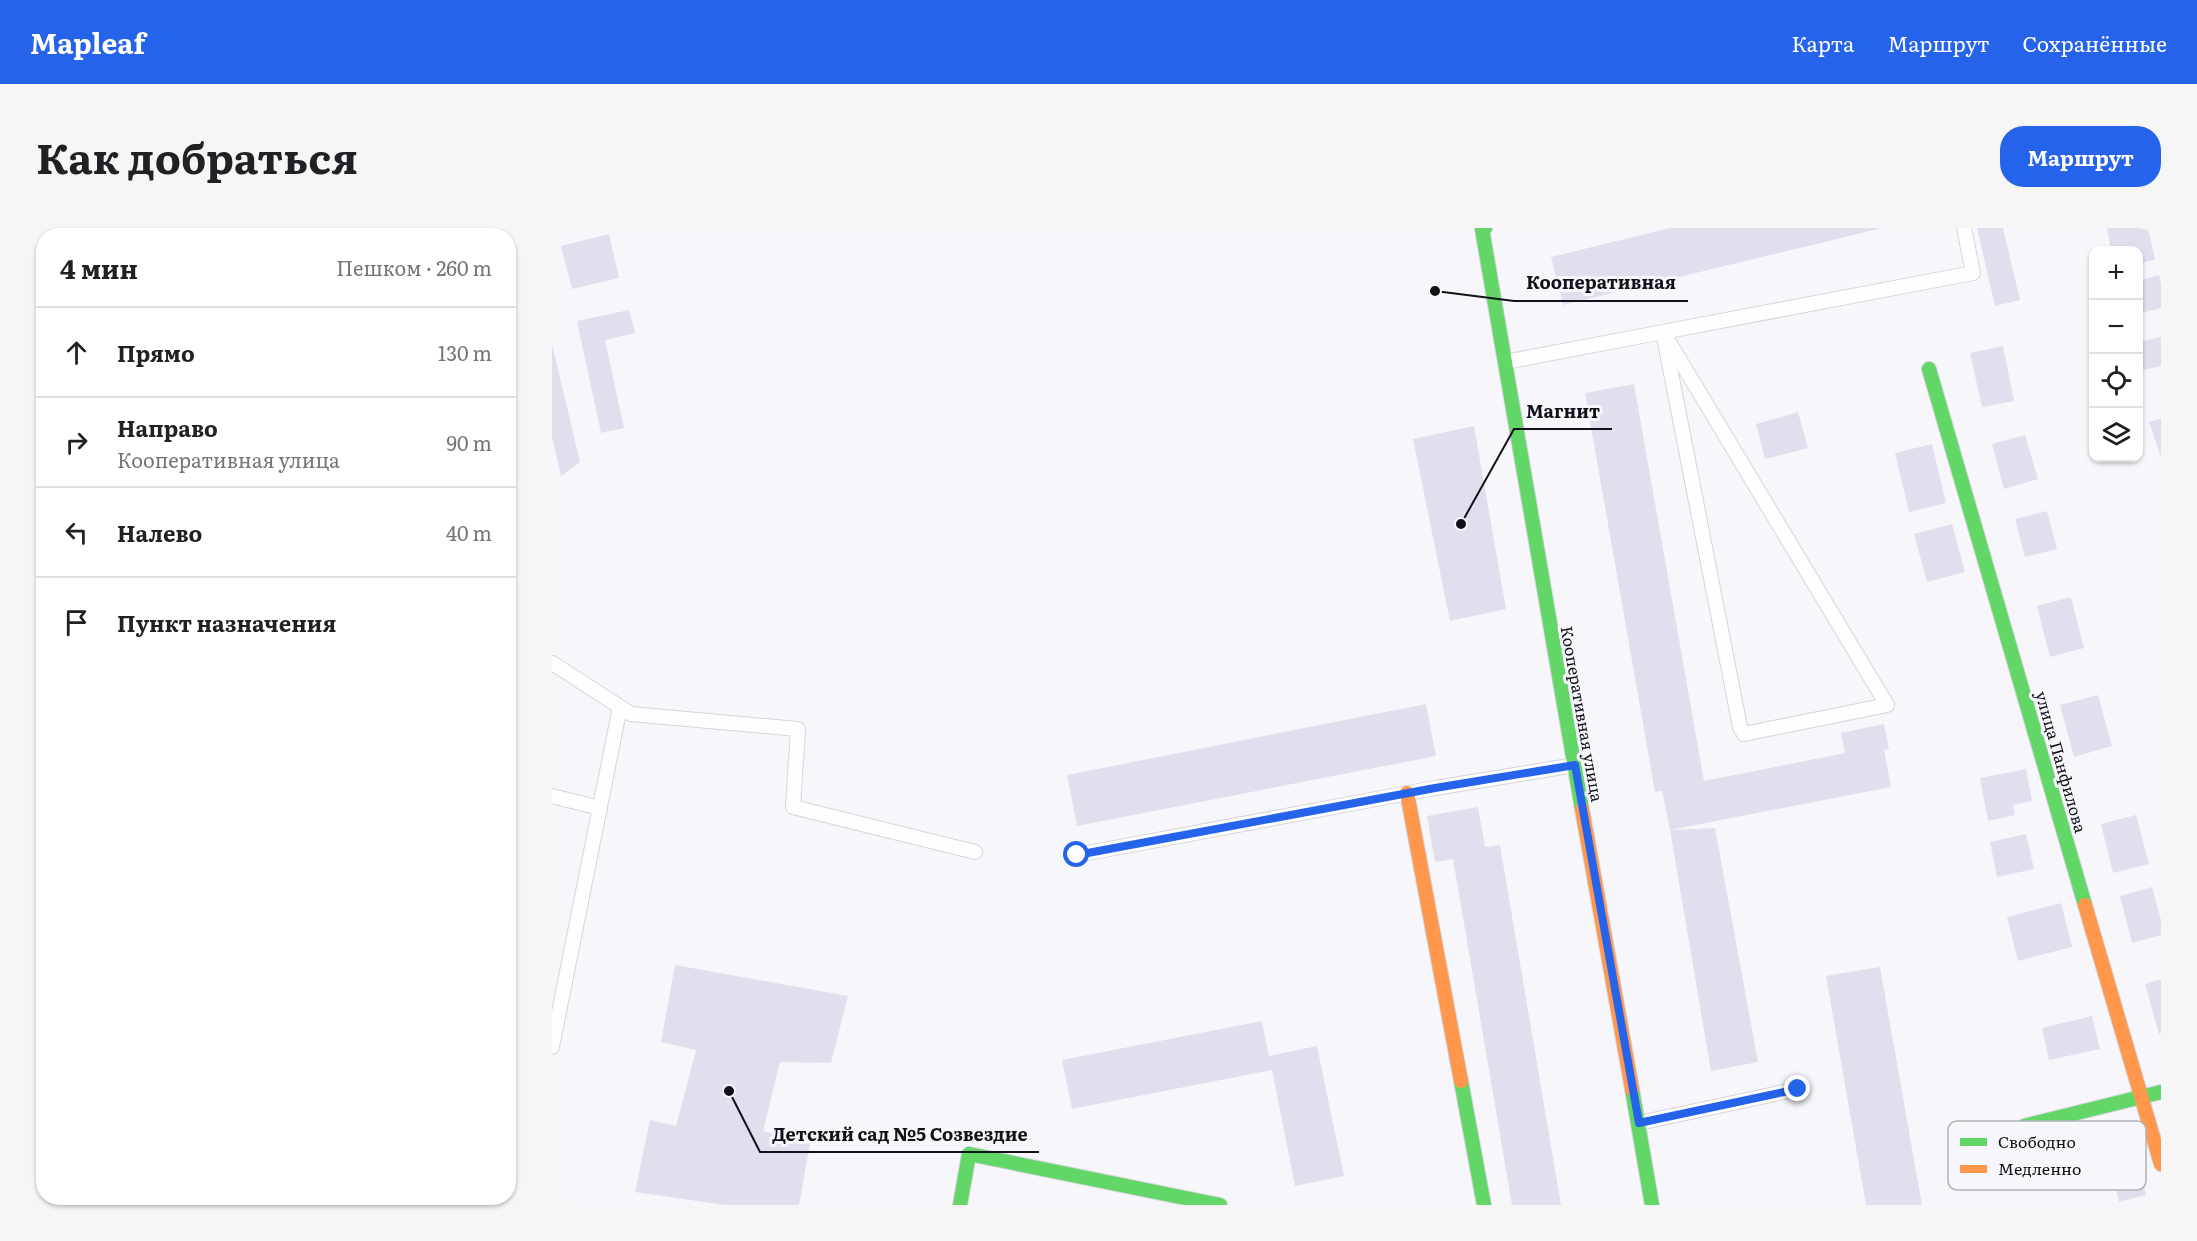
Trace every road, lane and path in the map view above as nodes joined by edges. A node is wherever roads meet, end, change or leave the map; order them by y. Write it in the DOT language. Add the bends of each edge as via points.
graph roads {
  1 [pos="1484,228"];
  2 [pos="1964,228"];
  3 [pos="1663,332"];
  4 [pos="1505,362"];
  5 [pos="1929,369"];
  6 [pos="552,663"];
  7 [pos="620,707"];
  8 [pos="1575,765"];
  9 [pos="1407,793"];
  10 [pos="552,796"];
  11 [pos="600,808"];
  12 [pos="975,852"];
  13 [pos="1077,855"];
  14 [pos="552,1047"];
  15 [pos="1798,1089"];
  16 [pos="2161,1092"];
  17 [pos="2142,1097"];
  18 [pos="2045,1121"];
  19 [pos="1639,1123"];
  20 [pos="2161,1164"];
  21 [pos="960,1205"];
  22 [pos="1220,1205"];
  23 [pos="1484,1205"];
  24 [pos="1652,1205"];
  1 -- 4 [label="street, Кооперативная улица"];
  2 -- 3 [label="lane" via="1973,273"];
  3 -- 3 [label="lane" via="1744,734 1887,705"];
  3 -- 4 [label="lane"];
  4 -- 8 [label="street, Кооперативная улица"];
  5 -- 17 [label="street, улица Панфилова"];
  6 -- 7 [label="lane"];
  7 -- 11 [label="lane"];
  7 -- 12 [label="lane" via="631,714 798,729 793,807"];
  8 -- 9 [label="lane"];
  8 -- 19 [label="street, Кооперативная улица"];
  9 -- 13 [label="lane"];
  9 -- 23 [label="street"];
  10 -- 11 [label="lane"];
  11 -- 14 [label="lane"];
  15 -- 19 [label="lane"];
  16 -- 17 [label="street"];
  17 -- 18 [label="street"];
  17 -- 20 [label="street, улица Панфилова"];
  19 -- 24 [label="street, Кооперативная улица"];
  21 -- 22 [label="street" via="969,1154"];
}
